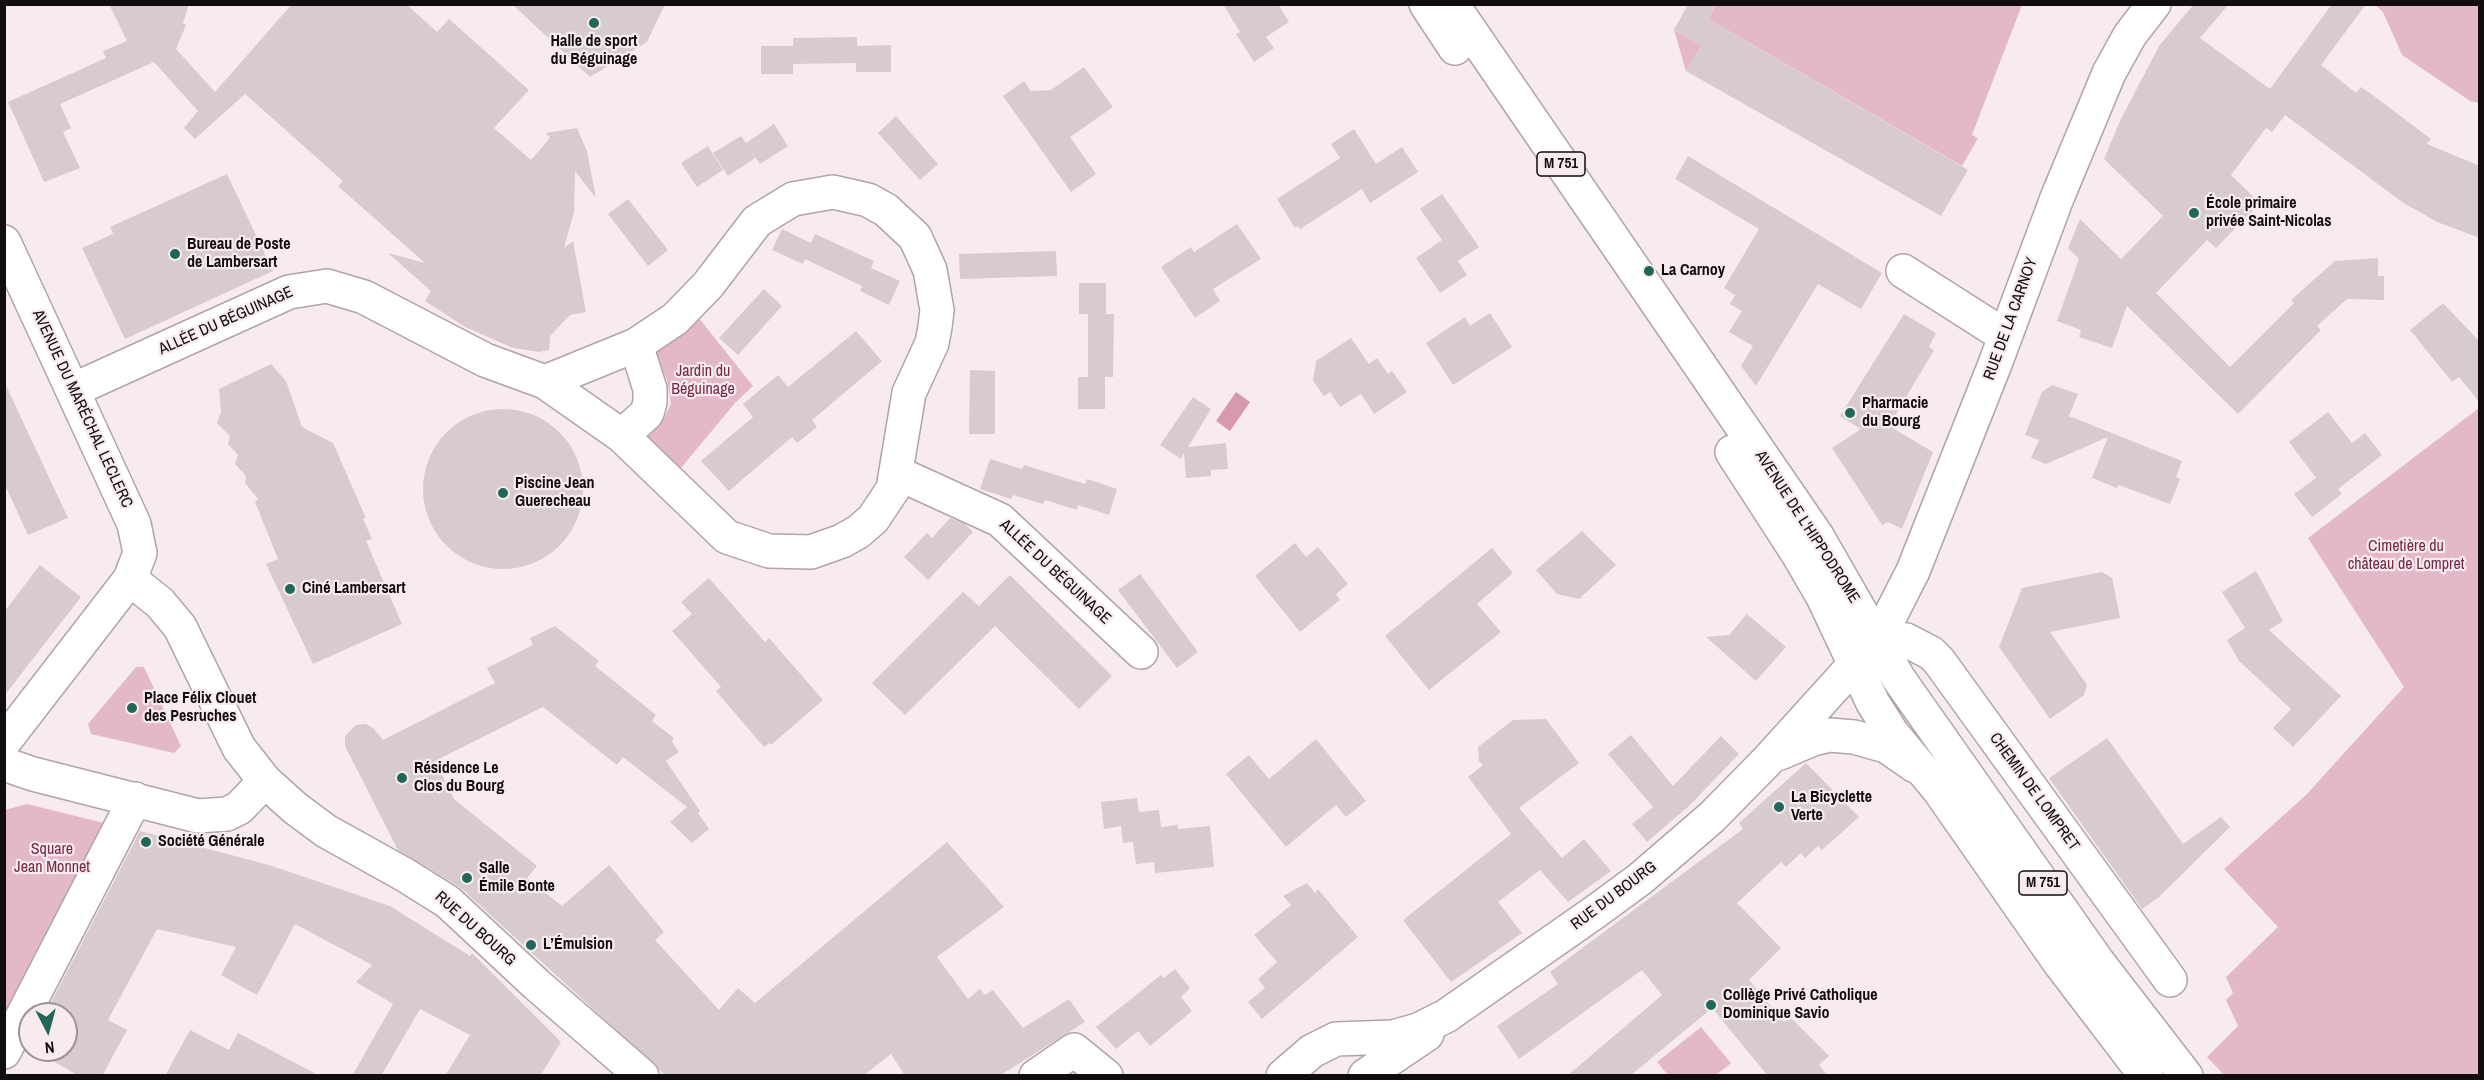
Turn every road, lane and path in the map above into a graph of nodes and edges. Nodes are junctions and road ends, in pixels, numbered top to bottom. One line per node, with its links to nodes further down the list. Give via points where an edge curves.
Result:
1 (1426, 4): 15 (street, AVENUE DE L'HIPPODROME / M 751, via 1767,506 1823,597)
2 (1452, 4): 13 (street, AVENUE DE L'HIPPODROME / M 751, via 1823,545)
3 (2154, 4): 6 (street, RUE DE LA CARNOY, via 2130,35 2109,73 2061,187)
4 (4, 242): 9 (street, AVENUE DU MARÉCHAL LECLERC)
5 (1903, 271): 6 (street)
6 (2006, 336): 13 (street, RUE DE LA CARNOY, via 1913,571)
7 (636, 345): 8 (street, ALLÉE DU BÉGUINAGE); 10 (street, via 651,402 647,413); 11 (street, ALLÉE DU BÉGUINAGE, via 693,302 742,237 773,209 793,199 833,192 868,200 886,210 915,237 935,290 932,343 909,393)
8 (545, 382): 9 (street, ALLÉE DU BÉGUINAGE, via 484,360 387,307 346,290 311,286 280,296); 10 (street, ALLÉE DU BÉGUINAGE)
9 (73, 390): 12 (street, AVENUE DU MARÉCHAL LECLERC, via 134,524 140,553)
10 (622, 436): 11 (street, ALLÉE DU BÉGUINAGE, via 727,537 769,551 811,552 843,542 873,519 893,489)
11 (897, 473): 14 (street, ALLÉE DU BÉGUINAGE, via 1000,520)
12 (130, 579): 16 (street); 20 (street, via 160,603 180,627 239,748)
13 (1876, 638): 15 (street, RUE DE LA CARNOY); 22 (street, CHEMIN DE LOMPRET, via 1906,640 1940,661); 31 (street, AVENUE DE L'HIPPODROME / M 751, via 1899,679 2098,962)
14 (1141, 652)
15 (1854, 665): 17 (street, RUE DU BOURG); 19 (street, AVENUE DE L'HIPPODROME / M 751, via 1892,733)
16 (4, 742)
17 (1768, 760): 19 (street, RUE DU BOURG, via 1806,741 1842,735 1886,746); 23 (street, RUE DU BOURG, via 1712,817 1640,879)
18 (4, 764): 21 (street)
19 (1924, 773): 30 (street, AVENUE DE L'HIPPODROME / M 751)
20 (265, 781): 21 (street, via 239,808 227,814 198,816); 25 (street, RUE DU BOURG, via 333,836 448,902)
21 (135, 799): 24 (street)
22 (2170, 981)
23 (1446, 1016): 28 (street, RUE DU BOURG, via 1419,1030 1393,1037 1336,1039 1312,1051); 29 (street, RUE DU BOURG, via 1408,1049)
24 (4, 1052)
25 (642, 1076)
26 (1036, 1076): 27 (street, via 1074,1050)
27 (1106, 1076)
28 (1282, 1076)
29 (1365, 1076)
30 (2146, 1076)
31 (2186, 1076)

